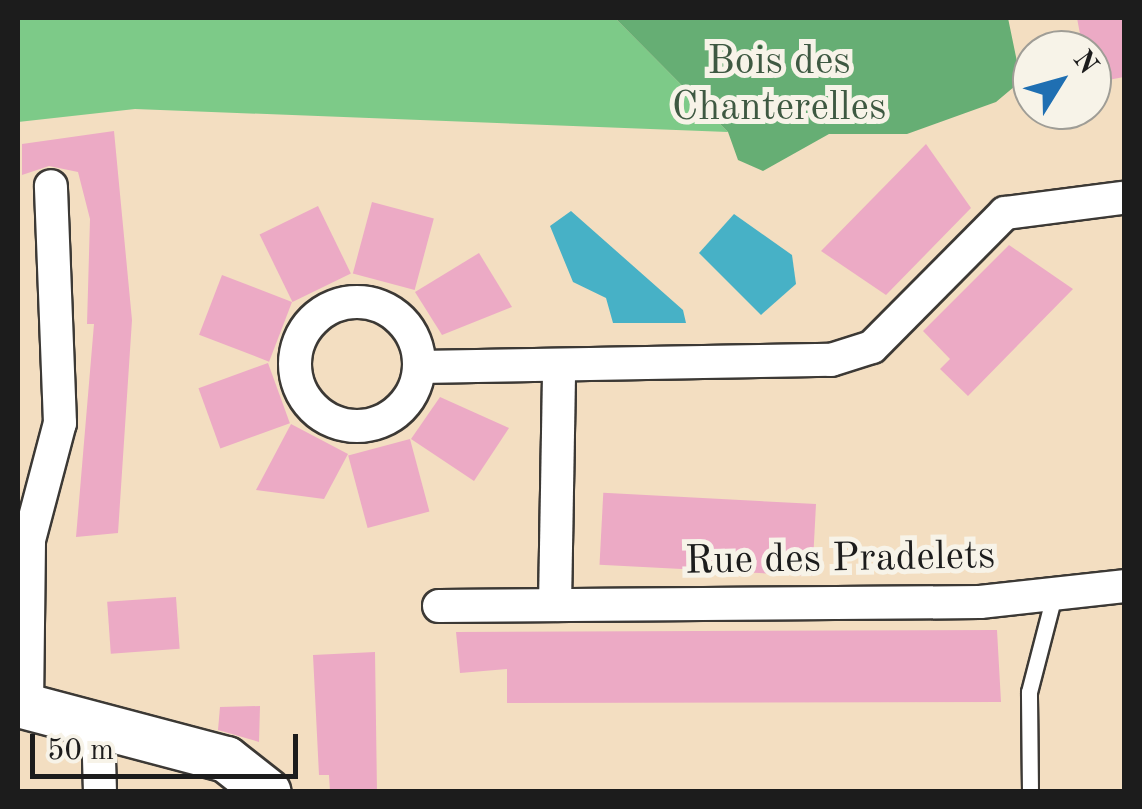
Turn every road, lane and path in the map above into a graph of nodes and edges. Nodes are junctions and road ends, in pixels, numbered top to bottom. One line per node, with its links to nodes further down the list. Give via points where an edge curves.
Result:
1 (51, 186): 9 (street, via 60,423 29,540)
2 (1124, 195): 4 (street, via 1005,213 872,347 831,360)
3 (420, 367): 4 (street)
4 (559, 368): 7 (street)
5 (1124, 586): 6 (street, Rue des Pradelets)
6 (1053, 599): 7 (street, Rue des Pradelets); 13 (lane, via 1029,692)
7 (555, 605): 8 (street, Rue des Pradelets)
8 (439, 606)
9 (22, 705): 10 (street)
10 (98, 725): 11 (street); 12 (street, via 226,759)
11 (100, 792)
12 (268, 792)
13 (1030, 792)

